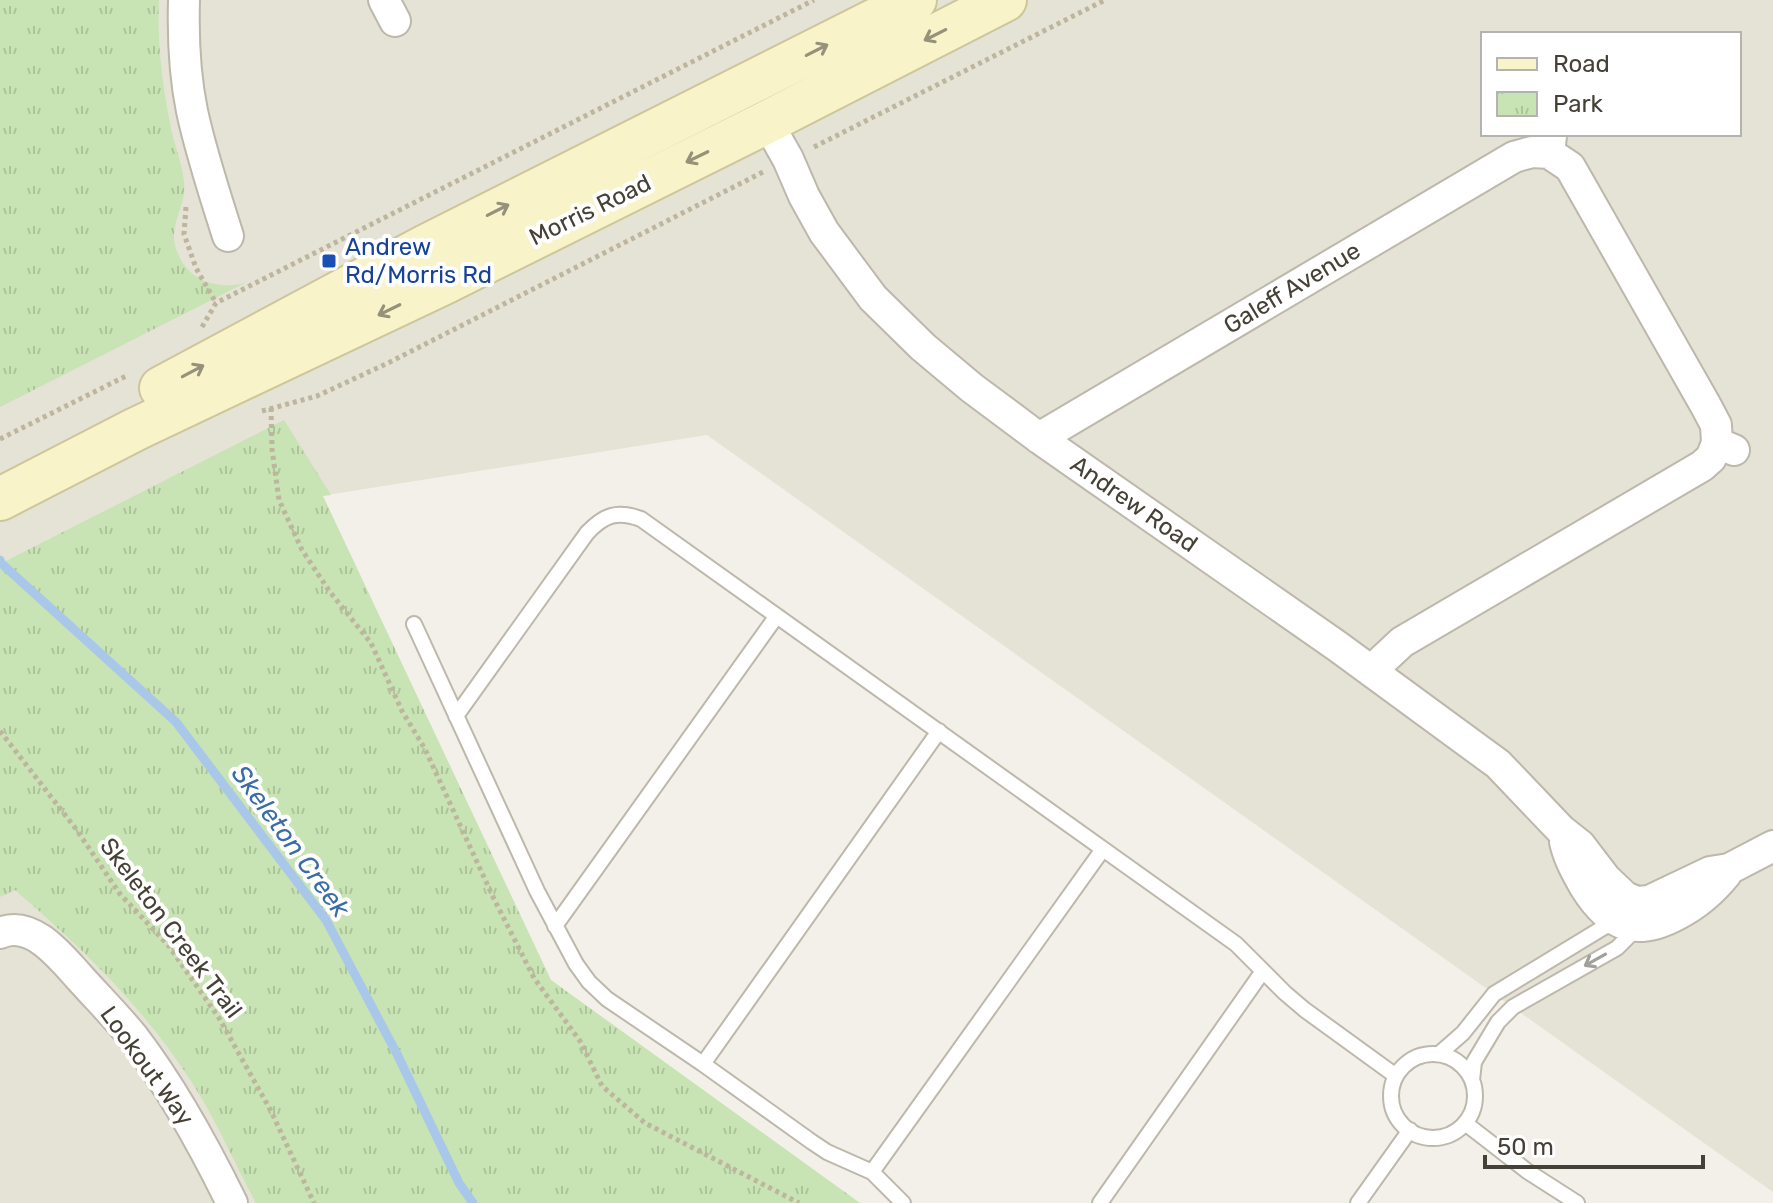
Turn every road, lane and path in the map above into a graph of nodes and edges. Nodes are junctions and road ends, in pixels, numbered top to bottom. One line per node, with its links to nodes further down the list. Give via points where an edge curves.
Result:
1 (184, 0): 10 (street, via 192,109)
2 (814, 0): 11 (path, via 216,303)
3 (915, 0): 6 (street, Morris Road, one-way to 3)
4 (1005, 0): 7 (street, Morris Road, one-way to 7)
5 (1105, 0): 9 (path)
6 (748, 85): 7 (street); 12 (street, Morris Road, one-way to 6)
7 (767, 122): 9 (street, Andrew Road); 12 (street, Morris Road, one-way to 12, via 444,283)
8 (1550, 143): 15 (street, Galeff Avenue, via 1514,157); 21 (street, Galeff Avenue, via 1570,167 1726,447 1402,642)
9 (788, 159): 13 (path, via 388,363 317,396); 15 (street, Andrew Road, via 824,232 873,298 923,347)
10 (228, 236)
11 (196, 336)
12 (127, 398): 16 (path); 17 (street, Morris Road); 18 (street, Morris Road)
13 (271, 408): 14 (path); 42 (path, via 279,500 302,550 371,643 527,965 580,1041 602,1086 645,1123)
14 (257, 412)
15 (1039, 438): 21 (street, Andrew Road)
16 (0, 439)
17 (0, 470)
18 (0, 499)
19 (776, 617): 22 (lane, via 641,519 616,514 587,533); 24 (lane); 30 (lane)
20 (414, 624): 22 (lane)
21 (1371, 671): 29 (street, Andrew Road, via 1498,764 1625,897)
22 (456, 716): 30 (lane)
23 (0, 731): 25 (path, Skeleton Creek Trail)
24 (939, 731): 27 (lane); 34 (lane)
25 (7, 741): 26 (path); 41 (path, Skeleton Creek Trail, via 219,1018)
26 (0, 744)
27 (1103, 849): 32 (lane, via 1236,944); 39 (lane)
28 (1770, 855): 29 (street, via 1710,872)
29 (1629, 916): 33 (lane, via 1494,994); 36 (lane, one-way to 36, via 1631,934 1617,948 1513,1007 1498,1022 1474,1062)
30 (555, 926): 34 (lane, via 576,964 607,999)
31 (0, 933): 40 (street, Lookout Way, via 22,931 44,943 117,1019 172,1095)
32 (1263, 971): 35 (lane, via 1305,1010); 44 (lane)
33 (1439, 1054): 35 (lane, via 1414,1058); 36 (lane, via 1462,1065)
34 (703, 1064): 39 (lane, via 827,1152)
35 (1396, 1076): 38 (lane, via 1393,1106)
36 (1472, 1080): 37 (lane, via 1475,1102)
37 (1465, 1123): 38 (lane, via 1439,1137); 46 (lane)
38 (1410, 1130): 45 (lane)
39 (872, 1172): 43 (lane)
40 (232, 1203)
41 (314, 1203)
42 (799, 1203)
43 (903, 1203)
44 (1100, 1203)
45 (1358, 1203)
46 (1577, 1203)

